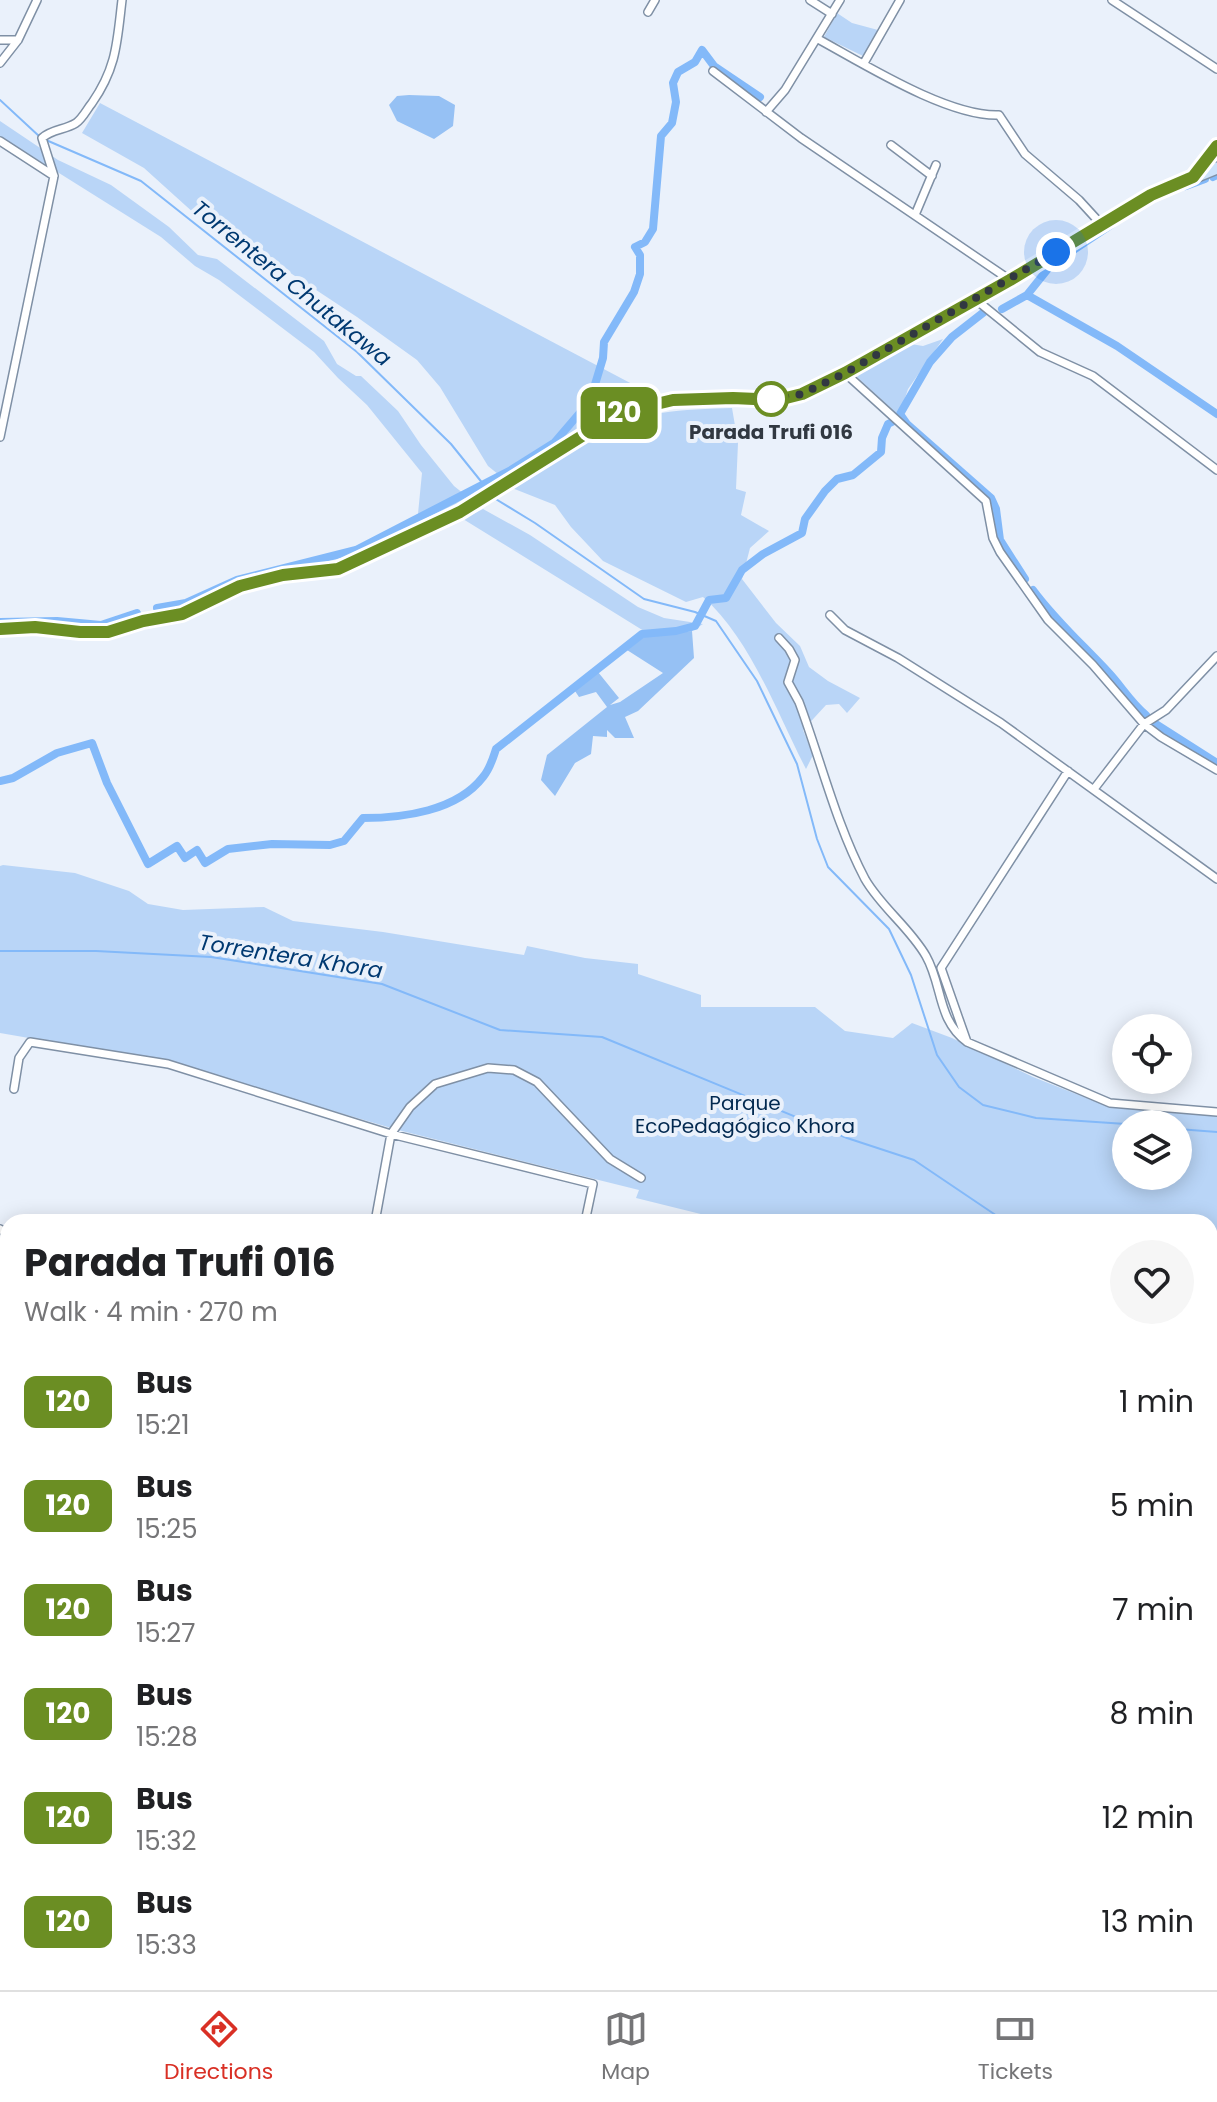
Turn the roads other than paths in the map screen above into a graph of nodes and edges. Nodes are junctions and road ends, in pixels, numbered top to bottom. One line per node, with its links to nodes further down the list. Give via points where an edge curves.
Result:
1 (37, 0): 12 (street)
2 (122, 0): 23 (street, via 116,59 100,91 79,121 42,138)
3 (655, 0): 8 (street)
4 (810, 0): 9 (street)
5 (840, 0): 9 (street)
6 (900, 0): 14 (street)
7 (1112, 0): 15 (street)
8 (648, 12)
9 (832, 14): 10 (street)
10 (818, 39): 14 (street); 17 (street)
11 (0, 40): 12 (street)
12 (18, 40): 13 (street)
13 (0, 63)
14 (864, 63): 27 (street, via 974,114 999,115 1025,154)
15 (1217, 69)
16 (713, 71): 17 (street)
17 (766, 112): 26 (street)
18 (0, 141): 23 (street)
19 (891, 145): 24 (street)
20 (1217, 146): 25 (street)
21 (936, 165): 24 (street)
22 (1217, 168): 25 (street)
23 (54, 176): 31 (street)
24 (932, 176): 26 (street)
25 (1193, 177): 27 (street)
26 (915, 215): 28 (street)
27 (1101, 224): 28 (street)
28 (1010, 280): 29 (street)
29 (975, 299): 30 (street); 32 (street, via 1040,352 1093,376)
30 (845, 373): 34 (street, via 778,400 673,400 619,413 484,498 338,569 240,586 182,614 108,632); 37 (street, via 986,501 993,538 1040,609)
31 (0, 437)
32 (1217, 470)
33 (830, 615): 39 (street, via 845,630 1001,723)
34 (0, 629)
35 (779, 638): 42 (street, via 795,660 788,682 845,836 867,882 926,957 948,1023)
36 (1217, 656): 37 (street, via 1166,710)
37 (1144, 724): 38 (street); 40 (street)
38 (1217, 770)
39 (1068, 771): 40 (street); 42 (street, via 941,968)
40 (1094, 789): 41 (street)
41 (1217, 879)
42 (967, 1042): 44 (street, via 1110,1103)
43 (14, 1089): 45 (street, via 19,1058 30,1042 168,1064)
44 (1217, 1112)
45 (391, 1134): 46 (street, via 435,1084 488,1068 514,1070 537,1082 610,1159); 47 (street); 48 (street, via 593,1184)
46 (641, 1178)
47 (376, 1214)
48 (587, 1214)

